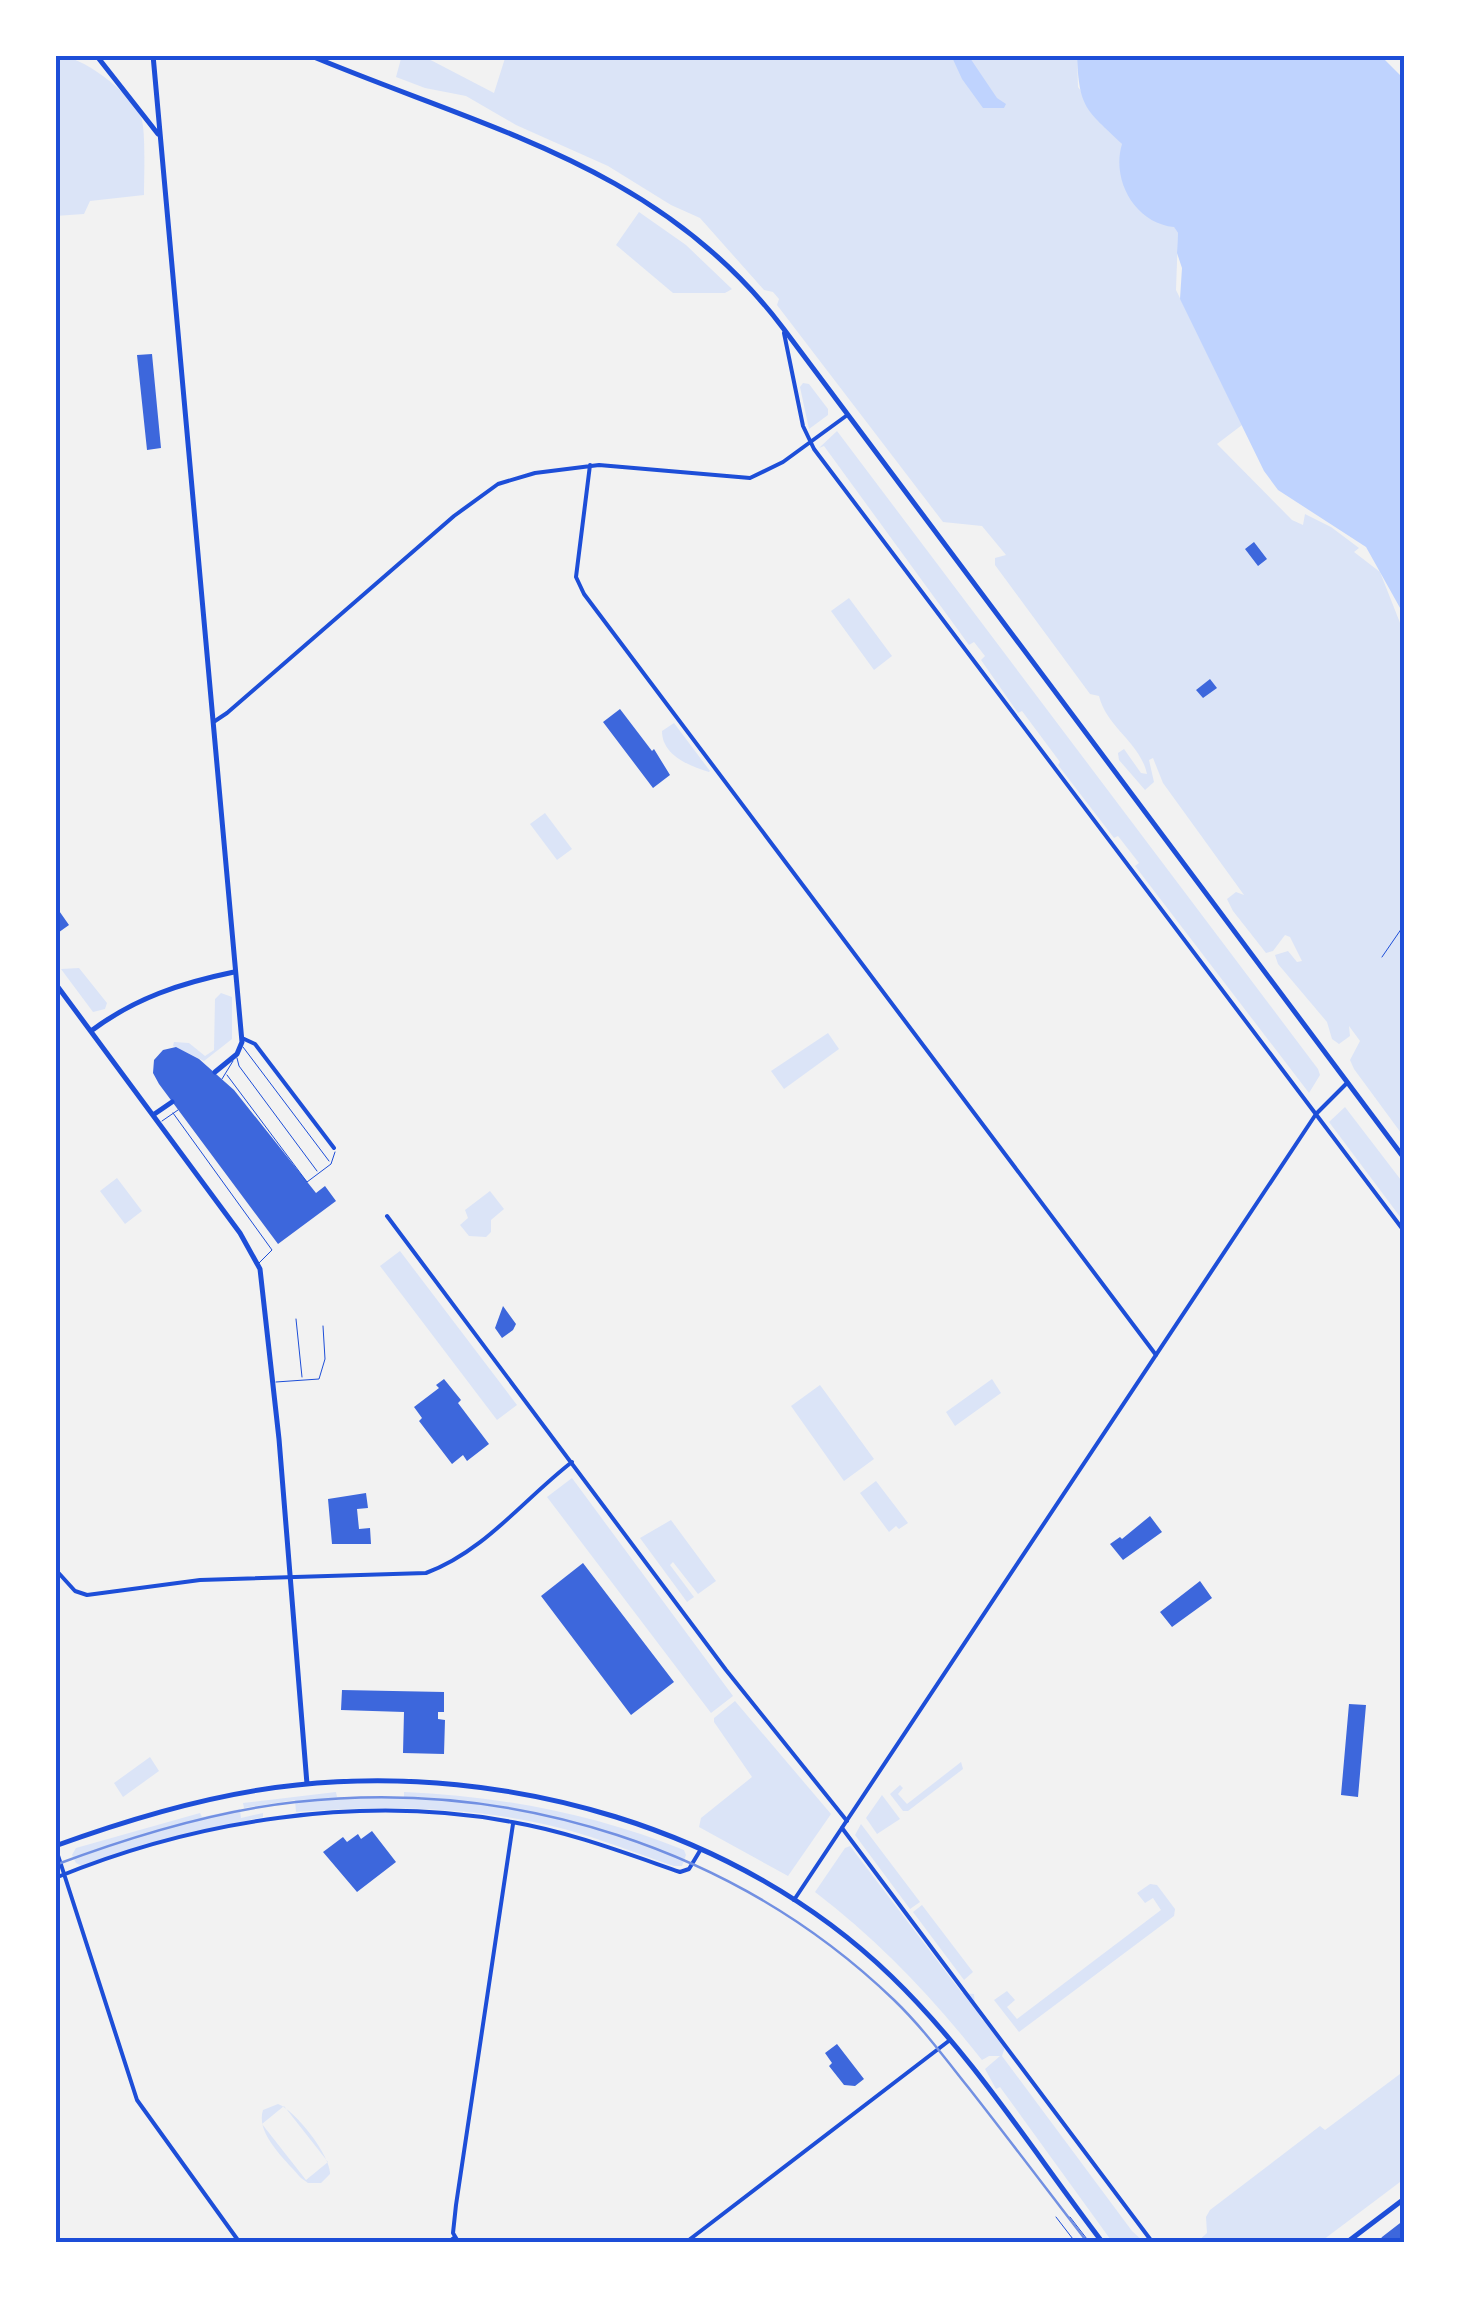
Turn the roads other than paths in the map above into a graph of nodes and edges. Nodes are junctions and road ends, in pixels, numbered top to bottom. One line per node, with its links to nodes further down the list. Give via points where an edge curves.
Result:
1 (96, 55): 4 (main road)
2 (153, 55): 4 (main road)
3 (310, 55): 5 (main road, via 583,165 644,200 697,237)
4 (160, 136): 9 (main road)
5 (783, 328): 6 (main road); 7 (street)
6 (846, 416): 7 (street); 18 (main road)
7 (811, 442): 8 (street, via 743,479); 23 (street)
8 (590, 465): 9 (street, via 518,476 488,489); 34 (street, via 576,577 584,594)
9 (212, 722): 10 (main road)
10 (236, 972): 12 (main road, via 143,998); 13 (main road)
11 (55, 983): 12 (main road)
12 (91, 1031): 22 (main road)
13 (242, 1042): 14 (main road); 25 (street, via 255,1044); 27 (lane)
14 (236, 1054): 15 (main road); 16 (lane); 28 (lane)
15 (215, 1072)
16 (227, 1075): 17 (lane); 28 (lane, via 307,1182)
17 (222, 1079)
18 (1347, 1083): 23 (street); 26 (main road)
19 (172, 1102): 22 (main road)
20 (178, 1110): 21 (lane)
21 (173, 1113): 24 (lane); 31 (lane, via 272,1250)
22 (153, 1114): 24 (main road)
23 (1316, 1114): 30 (street); 34 (street)
24 (159, 1123): 31 (main road)
25 (334, 1148): 27 (lane)
26 (1404, 1158)
27 (331, 1164): 28 (lane)
28 (319, 1174)
29 (387, 1216): 37 (street)
30 (1404, 1231)
31 (259, 1264): 36 (main road)
32 (296, 1318): 35 (lane)
33 (324, 1326): 35 (lane, via 326,1359 319,1379)
34 (1156, 1355): 41 (street)
35 (302, 1380): 36 (lane)
36 (273, 1382): 39 (main road)
37 (572, 1462): 39 (street, via 494,1530 426,1573); 41 (street)
38 (55, 1568): 39 (street, via 75,1591 88,1595 200,1580)
39 (291, 1577): 40 (main road)
40 (307, 1784): 44 (main road, via 190,1805); 45 (main road, via 504,1790)
41 (847, 1821): 43 (street)
42 (513, 1822): 45 (street, via 680,1872 689,1870); 46 (street, via 402,1812 295,1816 156,1845); 51 (street)
43 (842, 1828): 48 (street); 57 (street)
44 (55, 1846): 46 (street)
45 (701, 1849): 48 (main road)
46 (66, 1874): 47 (street); 52 (street, via 136,2100)
47 (55, 1878)
48 (794, 1900): 49 (main road, via 888,1974)
49 (950, 2040): 55 (street); 56 (main road)
50 (1404, 2199): 58 (main road)
51 (455, 2237): 53 (street); 54 (street)
52 (240, 2243)
53 (446, 2243)
54 (459, 2243)
55 (685, 2243)
56 (1103, 2243)
57 (1153, 2243)
58 (1346, 2243)

